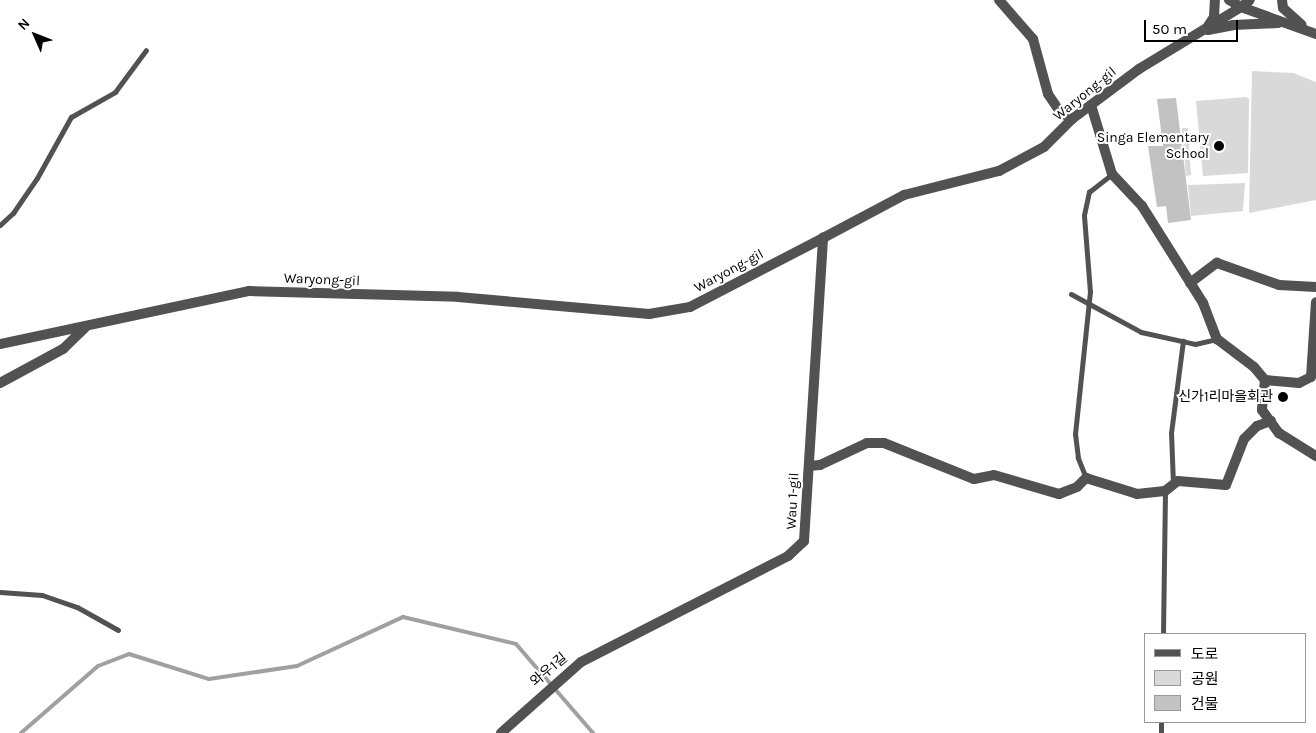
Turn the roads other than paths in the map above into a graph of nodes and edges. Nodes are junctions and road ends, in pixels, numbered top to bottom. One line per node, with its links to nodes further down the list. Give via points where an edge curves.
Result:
1 (999, 0): 12 (street, via 1033,39 1048,94 1060,112)
2 (1215, 0): 8 (street, via 1214,17)
3 (1229, 0): 6 (street)
4 (1250, 0): 6 (street, Waryong-gil)
5 (1282, 0): 9 (street, via 1283,8 1292,19)
6 (1241, 7): 7 (street); 8 (street, Waryong-gil)
7 (1280, 22): 8 (street); 9 (street)
8 (1201, 30): 11 (street, Waryong-gil, via 1139,69)
9 (1315, 33)
10 (146, 50): 14 (lane, via 115,92 71,117 37,178 14,213)
11 (1092, 105): 12 (street, Waryong-gil); 13 (street)
12 (1072, 119): 15 (street, Waryong-gil, via 1044,147 999,171 904,195)
13 (1112, 174): 16 (street, via 1142,206); 20 (lane, via 1089,192 1085,202)
14 (0, 226)
15 (822, 238): 21 (street, Waryong-gil, via 690,307 649,314 458,297 249,291); 29 (street, Wau 1-gil)
16 (1190, 283): 17 (street, via 1217,263 1279,285); 22 (street)
17 (1316, 287)
18 (1071, 294): 20 (lane)
19 (1316, 302): 25 (street, via 1311,377 1299,383)
20 (1089, 304): 23 (lane, via 1141,332); 30 (lane, via 1075,434 1078,458)
21 (85, 328): 24 (street, Waryong-gil); 26 (street, via 63,349)
22 (1217, 339): 23 (lane, via 1195,344); 25 (street, via 1254,367)
23 (1183, 341): 31 (lane, via 1171,432)
24 (0, 344)
25 (1265, 380): 27 (street, via 1262,410)
26 (0, 383)
27 (1271, 420): 28 (street, via 1279,433); 31 (street, via 1257,426 1244,439 1226,485 1178,481)
28 (1316, 456)
29 (809, 466): 30 (street, via 820,465 867,444 884,443 974,479 994,475 1059,494 1077,487); 35 (street, Wau 1-gil, via 804,541 788,556)
30 (1086, 478): 31 (street, via 1137,494)
31 (1169, 488): 34 (lane)
32 (0, 592): 33 (lane, via 42,595 77,607)
33 (118, 630)
34 (1164, 633)
35 (581, 662): 36 (street, 와우1길)
36 (501, 733)

